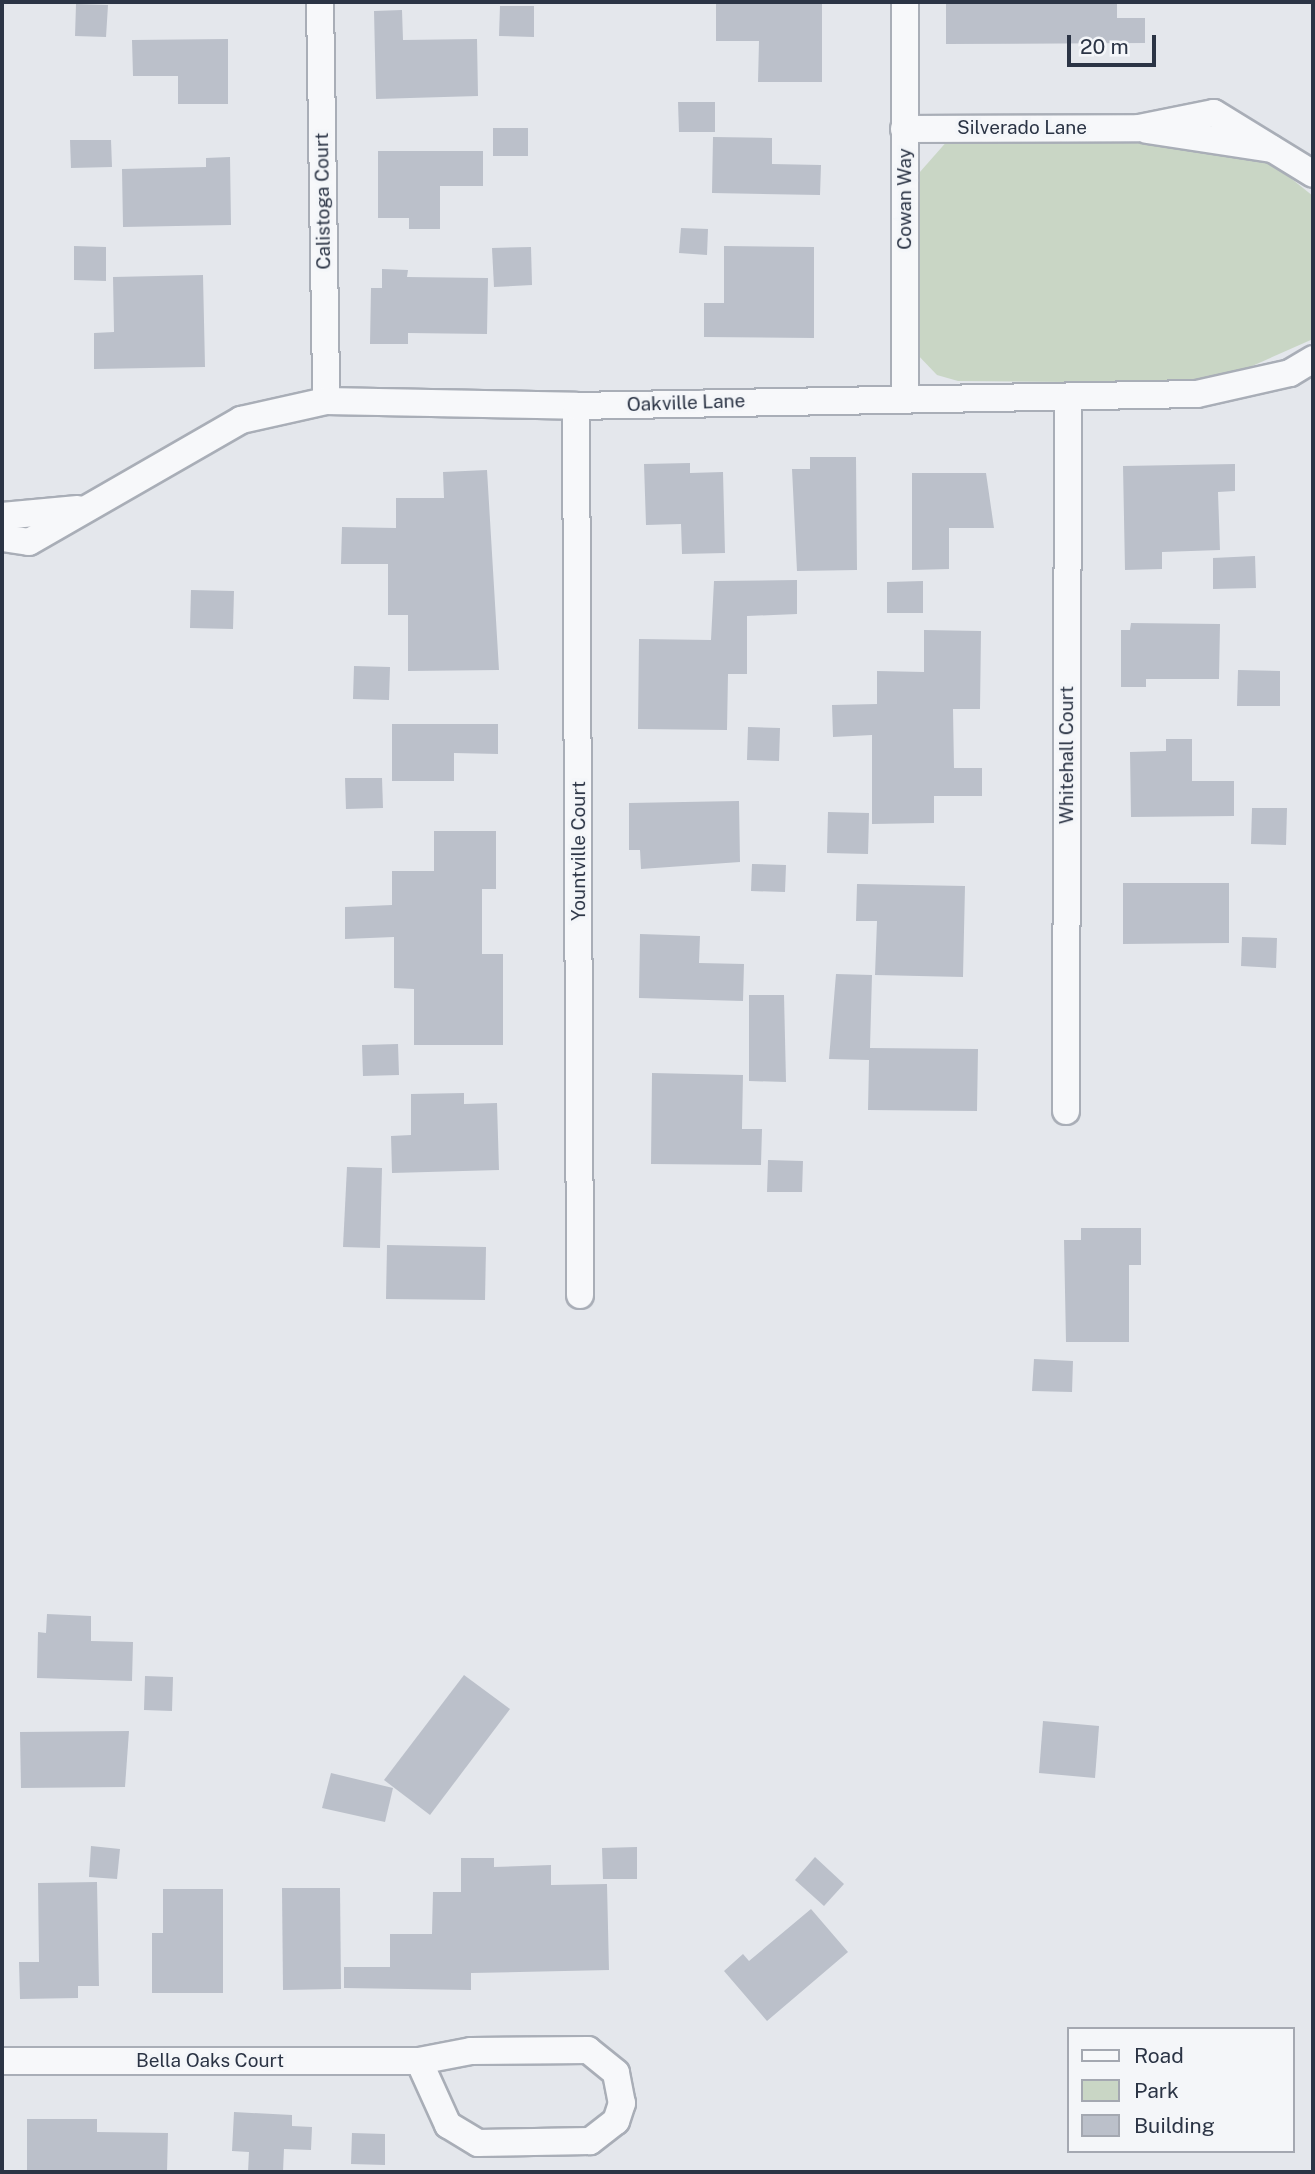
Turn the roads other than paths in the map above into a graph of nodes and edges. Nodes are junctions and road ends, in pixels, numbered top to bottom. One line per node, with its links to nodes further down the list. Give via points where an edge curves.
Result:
1 (320, 2): 8 (street, Calistoga Court)
2 (905, 2): 3 (street, Cowan Way)
3 (904, 129): 4 (street, Silverado Lane, via 1139,128 1214,113 1282,149); 6 (street, Cowan Way)
4 (1313, 174)
5 (1313, 359): 7 (street, Oakville Lane, via 1290,373 1197,394)
6 (905, 397): 7 (street, Oakville Lane); 9 (street, Oakville Lane)
7 (1068, 398): 13 (street, Whitehall Court)
8 (326, 401): 9 (street, Oakville Lane); 10 (street, Oakville Lane, via 241,420)
9 (576, 406): 14 (street, Yountville Court)
10 (78, 509): 11 (street, Oakville Lane); 12 (street, Oakville Lane, via 29,542)
11 (2, 516)
12 (2, 538)
13 (1066, 1111)
14 (580, 1295)
15 (2, 2061): 16 (street, Bella Oaks Court)
16 (419, 2061): 16 (street, Bella Oaks Court, via 448,2125 478,2143 590,2141 616,2121 622,2103 611,2067 588,2050 471,2051)

